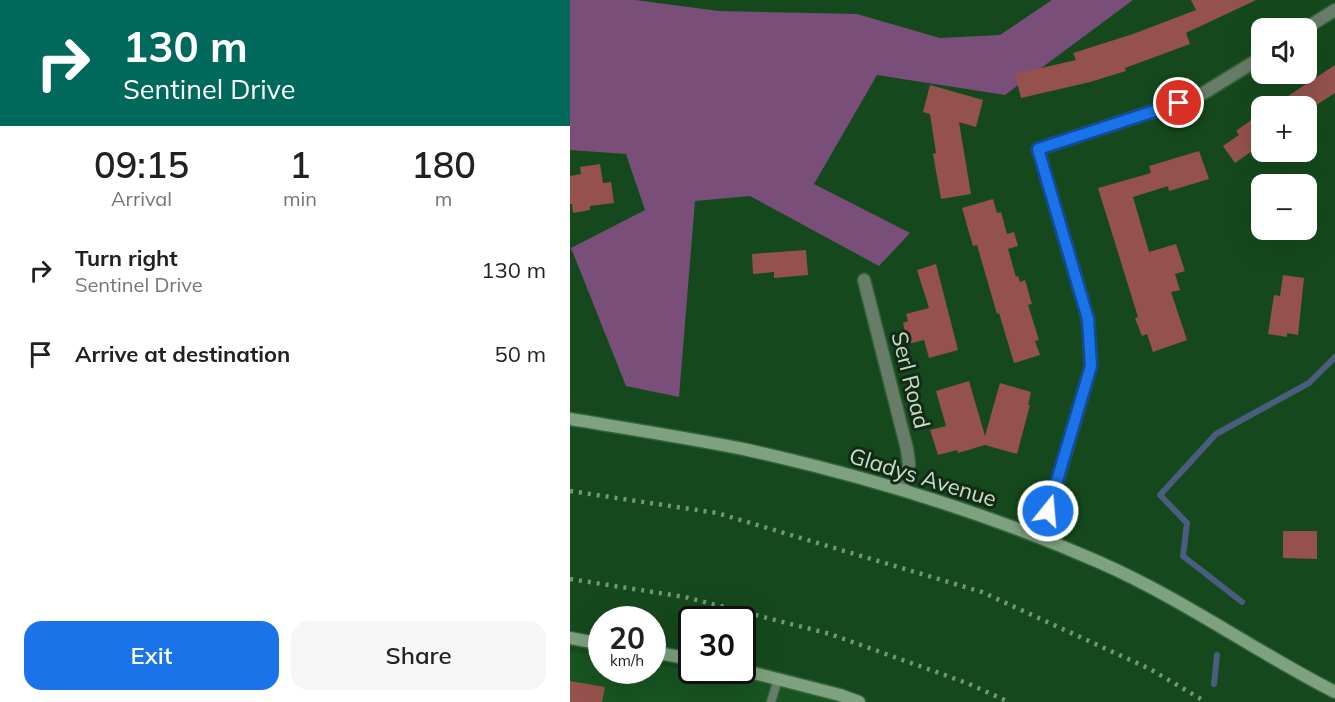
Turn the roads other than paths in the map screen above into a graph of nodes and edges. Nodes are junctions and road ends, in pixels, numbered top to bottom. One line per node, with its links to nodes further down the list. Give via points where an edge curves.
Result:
1 (1335, 10): 2 (street)
2 (1317, 21)
3 (1251, 64): 7 (street, via 1202,94 1038,149 1088,319 1091,366)
4 (864, 280): 6 (street, Serl Road, via 907,449 909,464)
5 (570, 419): 6 (street, Gladys Avenue, via 746,450)
6 (902, 490): 7 (street, Gladys Avenue)
7 (1041, 537): 12 (street, Gladys Avenue, via 1104,564)
8 (570, 638): 9 (street)
9 (588, 641)
10 (756, 674): 11 (street)
11 (778, 679): 13 (lane); 14 (street)
12 (1335, 692)
13 (771, 702)
14 (859, 702)

